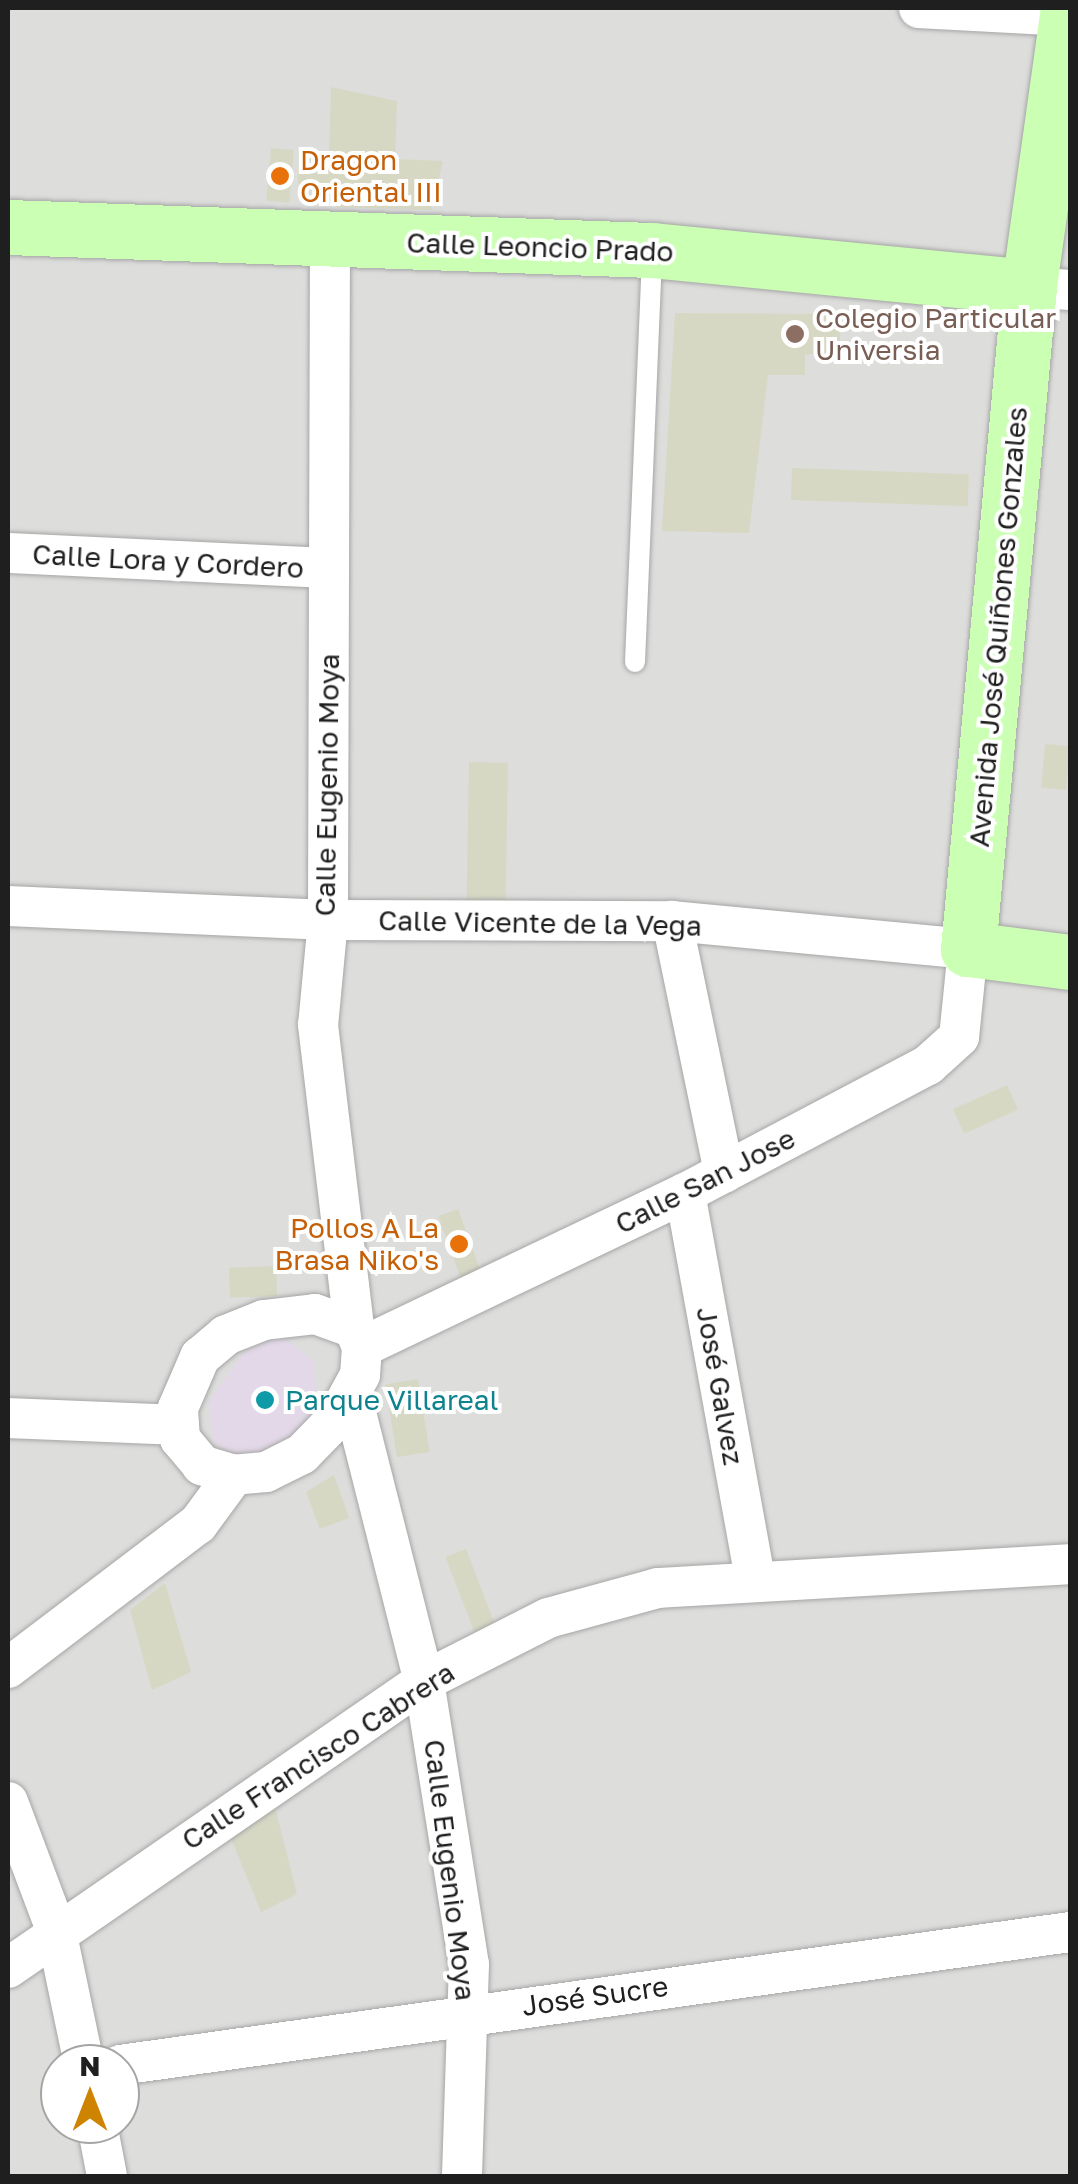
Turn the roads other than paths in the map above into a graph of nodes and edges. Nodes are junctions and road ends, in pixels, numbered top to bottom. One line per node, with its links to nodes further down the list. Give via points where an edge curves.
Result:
1 (919, 8): 2 (street)
2 (1068, 12): 6 (street, Avenida José Quiñones Gonzales)
3 (8, 226): 4 (street, Calle Leoncio Prado)
4 (330, 238): 5 (street, Calle Leoncio Prado); 8 (street, Calle Eugenio Moya)
5 (652, 250): 6 (street, Calle Leoncio Prado); 9 (lane)
6 (1050, 288): 13 (street, Avenida José Quiñones Gonzales)
7 (8, 553): 8 (street, Calle Lora y Cordero)
8 (329, 568): 11 (street, Calle Eugenio Moya)
9 (635, 662)
10 (8, 906): 11 (street, Calle Vicente de la Vega)
11 (328, 920): 12 (street, Calle Vicente de la Vega); 17 (street, Calle Eugenio Moya, via 318,1026)
12 (672, 921): 13 (street, Calle Vicente de la Vega); 15 (street)
13 (968, 949): 14 (street, Calle Vicente de la Vega); 15 (street, Calle San Jose, via 959,1037 946,1052)
14 (1070, 962)
15 (724, 1173): 16 (street, Calle San Jose)
16 (686, 1193): 17 (street, Calle San Jose); 23 (street, José Galvez)
17 (358, 1338): 18 (street); 20 (street, via 315,1314 264,1320 226,1335 186,1380)
18 (352, 1393): 21 (street, via 302,1454 266,1472); 25 (street, Calle Eugenio Moya)
19 (8, 1418): 20 (street)
20 (179, 1425): 21 (street, via 180,1439 202,1465)
21 (234, 1475): 24 (street, via 198,1524)
22 (1070, 1564): 23 (street, Calle Francisco Cabrera)
23 (755, 1579): 25 (street, Calle Francisco Cabrera, via 658,1588 548,1618)
24 (8, 1668)
25 (424, 1681): 27 (street, Calle Francisco Cabrera); 30 (street, Calle Eugenio Moya, via 469,1964)
26 (8, 1802): 27 (street)
27 (56, 1930): 29 (street, Calle Francisco Cabrera); 31 (street)
28 (1070, 1932): 30 (street, José Sucre)
29 (8, 1968)
30 (469, 2013): 32 (street, José Sucre); 35 (street, Calle Eugenio Moya)
31 (80, 2044)
32 (140, 2062)
33 (101, 2144): 34 (street)
34 (108, 2176)
35 (462, 2176)

